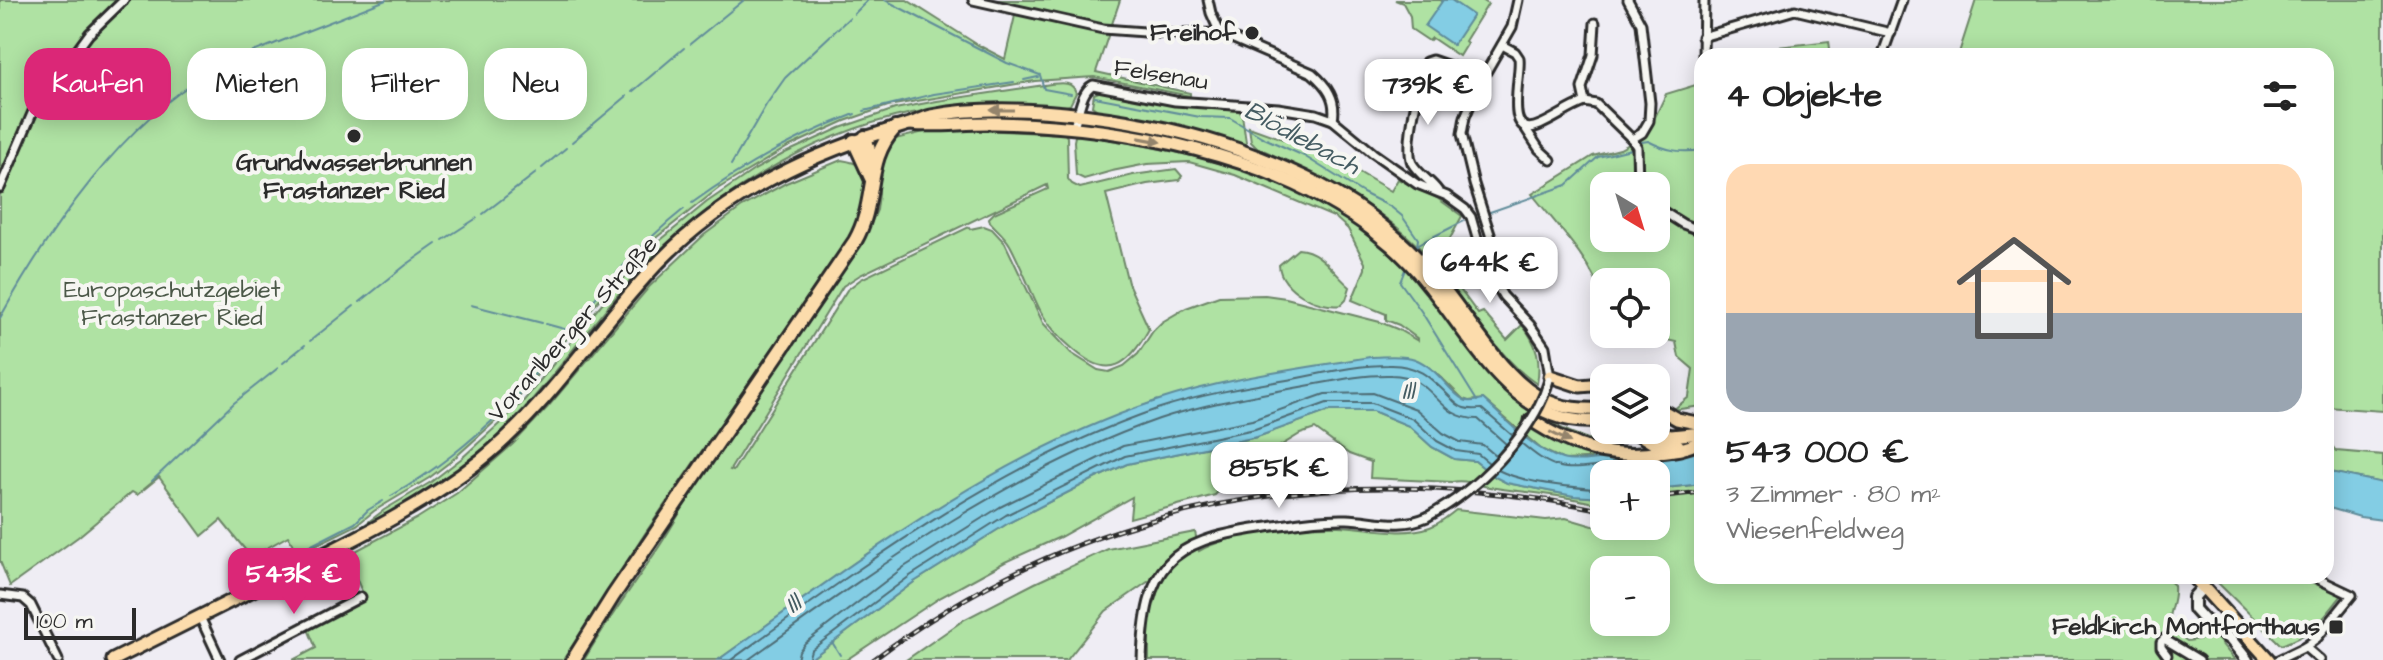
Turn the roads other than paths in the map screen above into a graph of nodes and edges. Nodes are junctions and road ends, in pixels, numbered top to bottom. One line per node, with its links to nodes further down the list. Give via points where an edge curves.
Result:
1 (124, 0): 29 (street, via 89,34 42,97)
2 (973, 0): 9 (street, via 1103,29)
3 (1208, 0): 9 (street)
4 (1518, 0): 12 (street)
5 (1628, 0): 24 (street, via 1641,24 1650,103 1649,121)
6 (1704, 0): 11 (street)
7 (1902, 0): 10 (street)
8 (1595, 23): 16 (street, via 1593,55 1582,88)
9 (1220, 33): 18 (street, via 1312,73 1330,93)
10 (1891, 33): 11 (street, via 1795,10); 14 (street)
11 (1702, 37): 13 (street)
12 (1502, 45): 20 (street, via 1519,58 1516,118); 33 (street, via 1478,86 1462,134 1495,250)
13 (1703, 48)
14 (1885, 48)
15 (1458, 69): 30 (street, Felsenau, via 1426,62 1418,87 1410,152 1413,164)
16 (1585, 102): 20 (street, via 1538,126); 24 (street, via 1596,104)
17 (1079, 116): 18 (street, Felsenau, via 1084,93 1093,85); 19 (main road, Vorarlberger Straße, one-way to 19, via 994,110 925,117); 22 (street, Felsenau); 36 (main road, Vorarlberger Straße, via 1161,128 1235,148 1336,194 1413,254 1501,363 1539,398)
18 (1333, 120): 30 (street, Felsenau, via 1382,160)
19 (910, 124): 21 (main road, Vorarlberger Straße); 22 (main road, Vorarlberger Straße)
20 (1524, 126): 25 (street)
21 (895, 128): 23 (main road, Vorarlberger Straße); 26 (highway)
22 (1073, 128): 39 (main road, Vorarlberger Straße, one-way to 39, via 1230,159 1315,194 1358,220 1406,260 1494,369 1534,406 1572,421)
23 (859, 139): 26 (highway); 28 (highway); 51 (main road, Vorarlberger Straße, via 781,172 695,230 639,284 515,430 451,483 361,537)
24 (1632, 139): 27 (street)
25 (1551, 160)
26 (874, 166): 28 (highway)
27 (1636, 172)
28 (873, 183): 58 (highway, via 855,241)
29 (0, 188)
30 (1439, 193): 33 (street, Felsenau, via 1471,217)
31 (1670, 216): 32 (street)
32 (1694, 228)
33 (1484, 261): 34 (street, Felsenau, via 1503,296 1545,347)
34 (1549, 378): 35 (main road); 38 (street, bridge)
35 (1590, 385)
36 (1590, 408)
37 (1670, 415): 40 (main road)
38 (1531, 420): 45 (main road, one-way to 45, via 1576,445 1605,453 1647,454); 59 (street, bridge, via 1470,488 1427,517 1397,525 1350,519 1299,522 1194,543 1157,578 1144,621)
39 (1590, 420)
40 (1694, 422)
41 (1670, 436): 42 (main road)
42 (1694, 438)
43 (1694, 440): 44 (main road)
44 (1662, 444)
45 (1694, 444)
46 (2195, 584): 61 (main road, via 2194,609)
47 (2199, 584): 62 (main road)
48 (2329, 584): 52 (street, via 2352,595)
49 (0, 595): 54 (street, via 23,598 31,605)
50 (361, 597): 57 (street)
51 (200, 617): 55 (main road, Vorarlberger Straße); 56 (street)
52 (2305, 647): 63 (street); 64 (street)
53 (2167, 655): 60 (street, via 2161,647 2164,639)
54 (58, 660)
55 (113, 660)
56 (220, 660)
57 (240, 660)
58 (573, 660)
59 (1142, 660)
60 (2199, 660)
61 (2247, 660)
62 (2269, 660)
63 (2278, 660)
64 (2320, 660)

